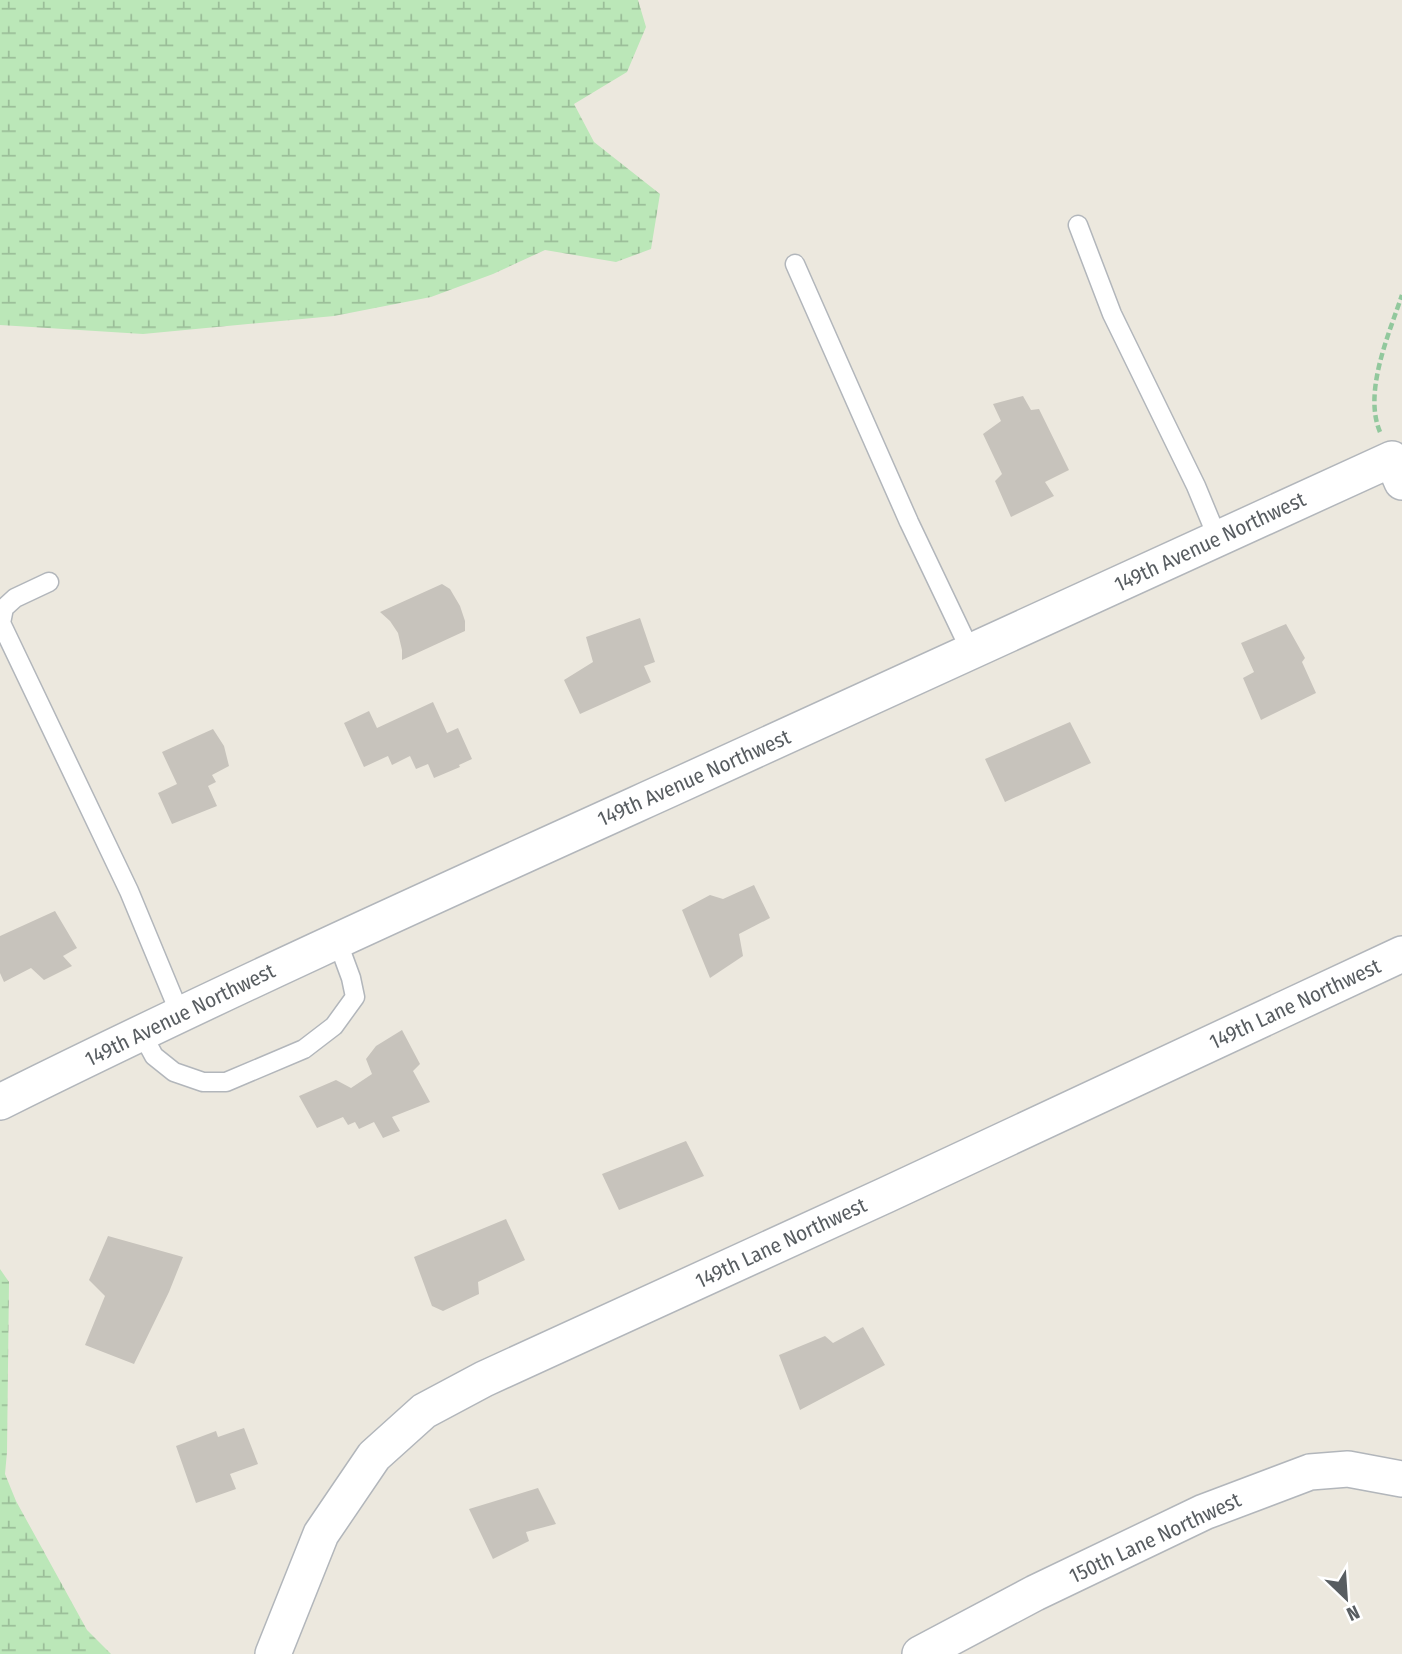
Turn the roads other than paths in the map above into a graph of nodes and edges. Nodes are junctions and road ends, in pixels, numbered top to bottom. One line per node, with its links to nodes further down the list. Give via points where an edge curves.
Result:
1 (1078, 225): 4 (lane, via 1112,314)
2 (795, 264): 6 (lane)
3 (1397, 470): 4 (street, 149th Avenue Northwest)
4 (1218, 539): 6 (street, 149th Avenue Northwest)
5 (49, 582): 9 (lane, via 15,598 4,608 1,623 129,891)
6 (971, 652): 7 (street, 149th Avenue Northwest)
7 (337, 940): 9 (street, 149th Avenue Northwest); 10 (lane, via 355,997 334,1026 304,1049 226,1082 204,1082 174,1072 154,1056)
8 (1402, 954): 13 (street, 149th Lane Northwest, via 484,1379 424,1411 374,1457 321,1534)
9 (180, 1014): 10 (street, 149th Avenue Northwest)
10 (141, 1032): 11 (street, 149th Avenue Northwest)
11 (0, 1102)
12 (1402, 1479): 14 (street, 150th Lane Northwest, via 1349,1469 1310,1472 1204,1512)
13 (273, 1654)
14 (920, 1654)

